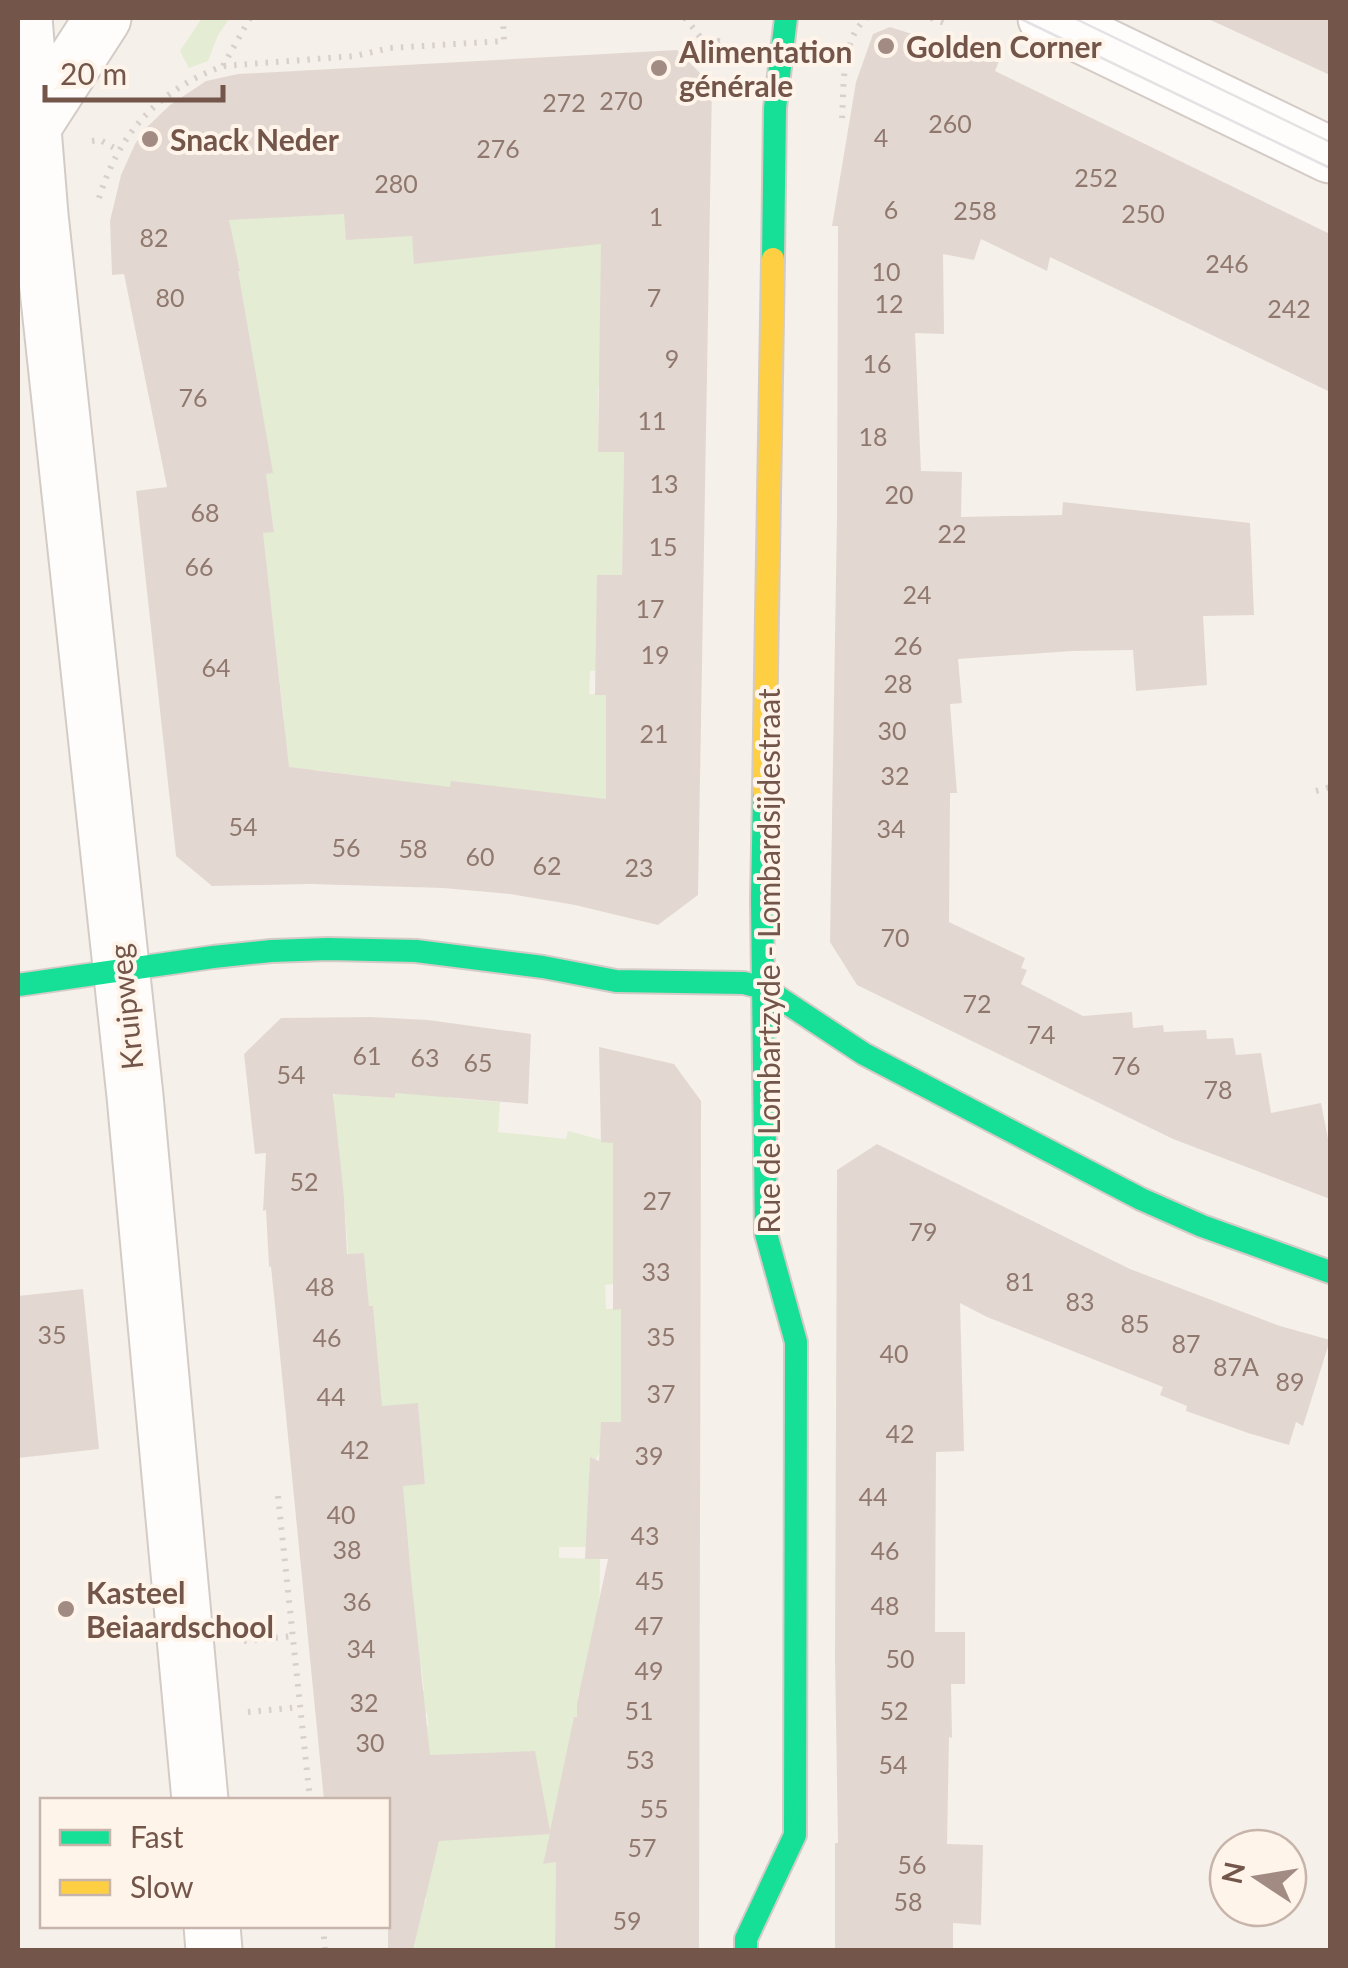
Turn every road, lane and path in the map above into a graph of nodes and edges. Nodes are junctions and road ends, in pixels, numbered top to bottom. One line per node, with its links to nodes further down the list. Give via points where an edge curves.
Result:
1 (24, 18): 14 (street, Kruipweg)
2 (103, 18): 14 (street)
3 (250, 18): 11 (path)
4 (503, 18): 11 (path, via 504,40)
5 (685, 18): 12 (path, via 718,61)
6 (786, 18): 22 (street, Rue de Lombartzyde - Lombardsijdestraat, via 775,128)
7 (866, 18): 13 (path, via 846,60)
8 (931, 18): 10 (path)
9 (1046, 18): 15 (street)
10 (950, 24)
11 (223, 66): 16 (path, via 167,96 134,126)
12 (720, 76)
13 (842, 118)
14 (32, 128): 17 (street, Kruipweg)
15 (1330, 155)
16 (96, 208)
17 (29, 218): 20 (street, Kruipweg)
18 (1330, 788): 19 (path)
19 (1316, 791)
20 (122, 970): 21 (street); 22 (street, via 271,951 372,949 616,980); 29 (street, Kruipweg)
21 (18, 986)
22 (764, 988): 23 (street, via 864,1054 1141,1199); 31 (street, Rue de Lombartzyde - Lombardsijdestraat, via 766,1234 796,1342 795,1834)
23 (1330, 1272)
24 (278, 1496): 25 (path)
25 (292, 1636): 26 (path); 27 (path)
26 (230, 1643)
27 (300, 1707): 28 (path); 30 (path)
28 (237, 1713)
29 (200, 1798)
30 (310, 1798)
31 (746, 1950)

